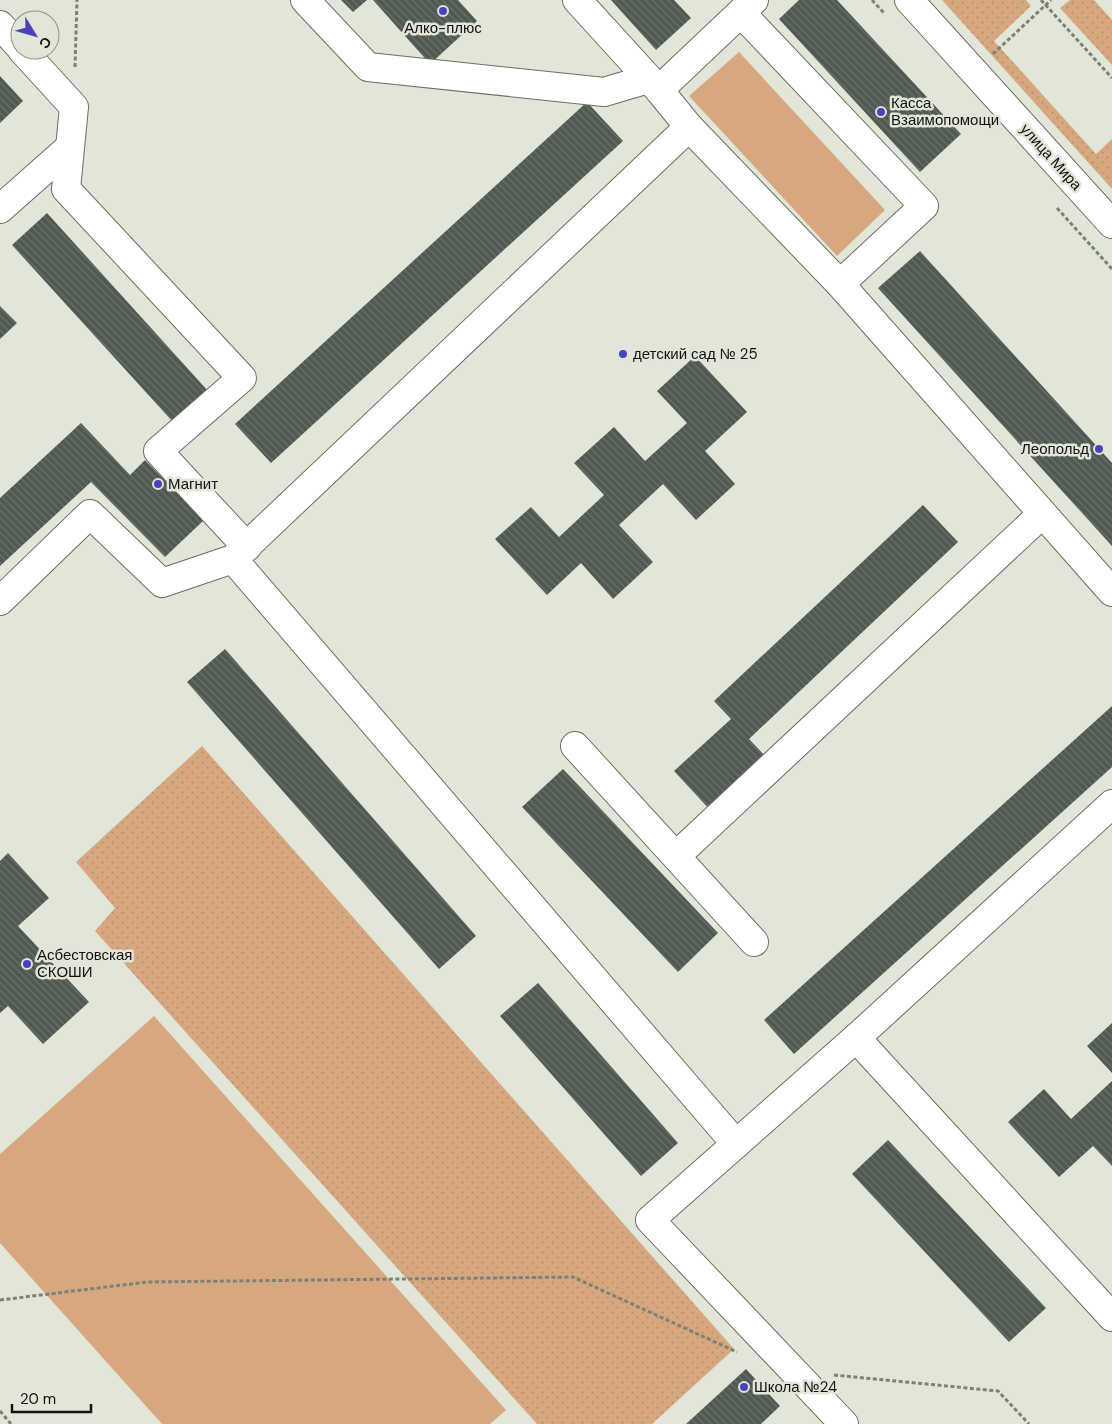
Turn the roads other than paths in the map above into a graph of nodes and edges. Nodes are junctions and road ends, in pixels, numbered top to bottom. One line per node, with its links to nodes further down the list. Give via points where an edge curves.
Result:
1 (306, 0): 8 (street, via 368,67 604,92)
2 (577, 0): 8 (street)
3 (909, 0): 12 (street, улица Мира)
4 (748, 6): 8 (street); 13 (street, via 924,206)
5 (0, 25): 6 (street)
6 (10, 36)
7 (31, 60): 10 (street, via 74,107)
8 (654, 84): 9 (street)
9 (689, 127): 13 (street); 15 (street)
10 (70, 147): 11 (street); 15 (street, via 66,189 242,378 158,451)
11 (0, 209)
12 (1112, 224)
13 (840, 284): 14 (street)
14 (1042, 514): 16 (street); 20 (street)
15 (240, 553): 17 (street, via 162,583 90,514); 23 (street)
16 (1112, 592)
17 (0, 601)
18 (575, 746): 20 (street)
19 (1112, 804): 22 (street)
20 (676, 856): 21 (street)
21 (754, 942)
22 (856, 1038): 23 (street); 24 (street)
23 (736, 1144): 25 (street, via 650,1220)
24 (1112, 1317)
25 (844, 1424)

